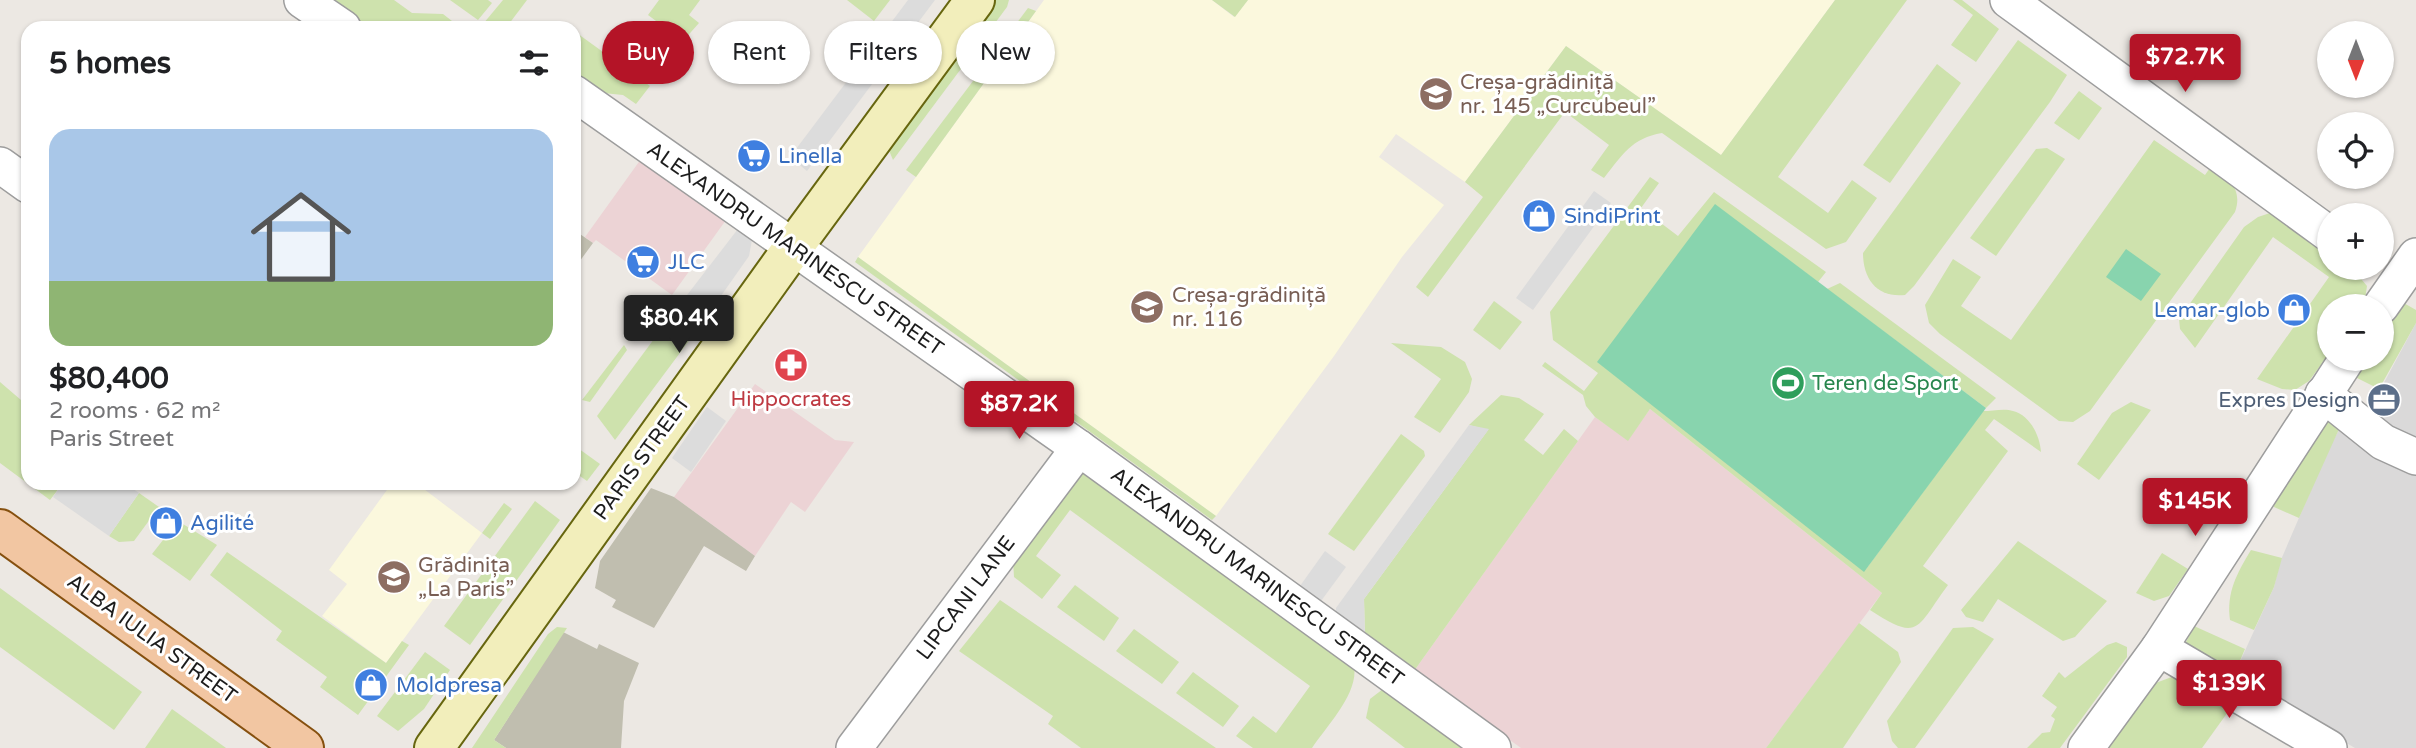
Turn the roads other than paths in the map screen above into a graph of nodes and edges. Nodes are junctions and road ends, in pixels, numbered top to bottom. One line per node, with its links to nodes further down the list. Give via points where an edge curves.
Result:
1 (302, 0): 4 (street)
2 (975, 0): 9 (street, PARIS STREET)
3 (2008, 0): 8 (street)
4 (333, 21)
5 (581, 98): 9 (street, ALEXANDRU MARINESCU STREET)
6 (0, 165): 7 (street)
7 (21, 180)
8 (2317, 225)
9 (792, 249): 12 (street, ALEXANDRU MARINESCU STREET); 17 (street, PARIS STREET)
10 (2339, 371): 11 (street)
11 (2323, 394): 13 (street, via 2383,442); 15 (street)
12 (1079, 448): 18 (street, LIPCANI LANE); 19 (street, ALEXANDRU MARINESCU STREET)
13 (2416, 457)
14 (0, 529): 16 (main road, ALBA IULIA STREET)
15 (2159, 648): 20 (street); 21 (street)
16 (304, 748)
17 (434, 748)
18 (854, 748)
19 (1493, 748)
20 (2086, 748)
21 (2329, 748)

